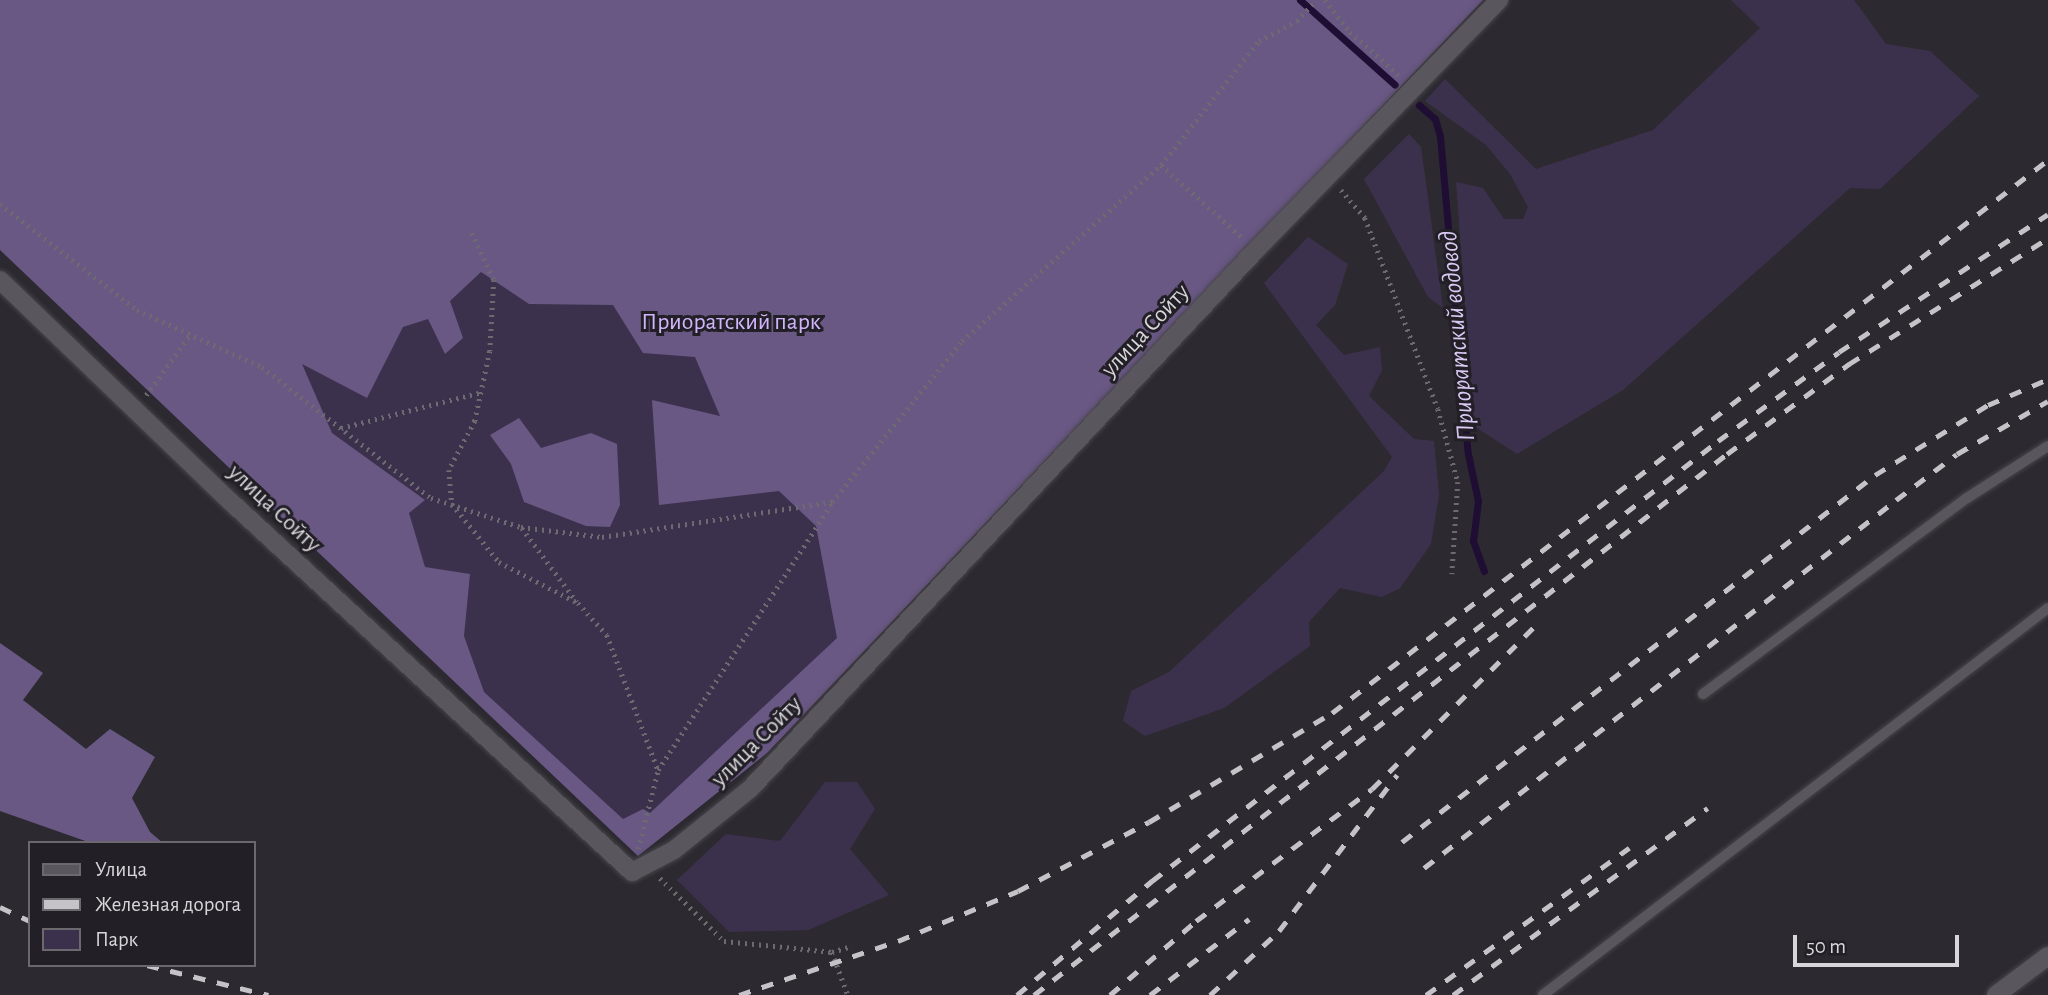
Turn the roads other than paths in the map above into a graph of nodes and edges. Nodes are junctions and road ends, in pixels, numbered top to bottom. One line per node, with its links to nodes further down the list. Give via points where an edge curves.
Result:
1 (1499, 0): 2 (street, улица Сойту, via 1256,250 750,789 674,850 639,869)
2 (0, 280)
3 (2048, 446): 5 (lane, via 1967,498)
4 (2048, 608): 7 (lane)
5 (1703, 694)
6 (2048, 956): 8 (street)
7 (1543, 995)
8 (1996, 995)

